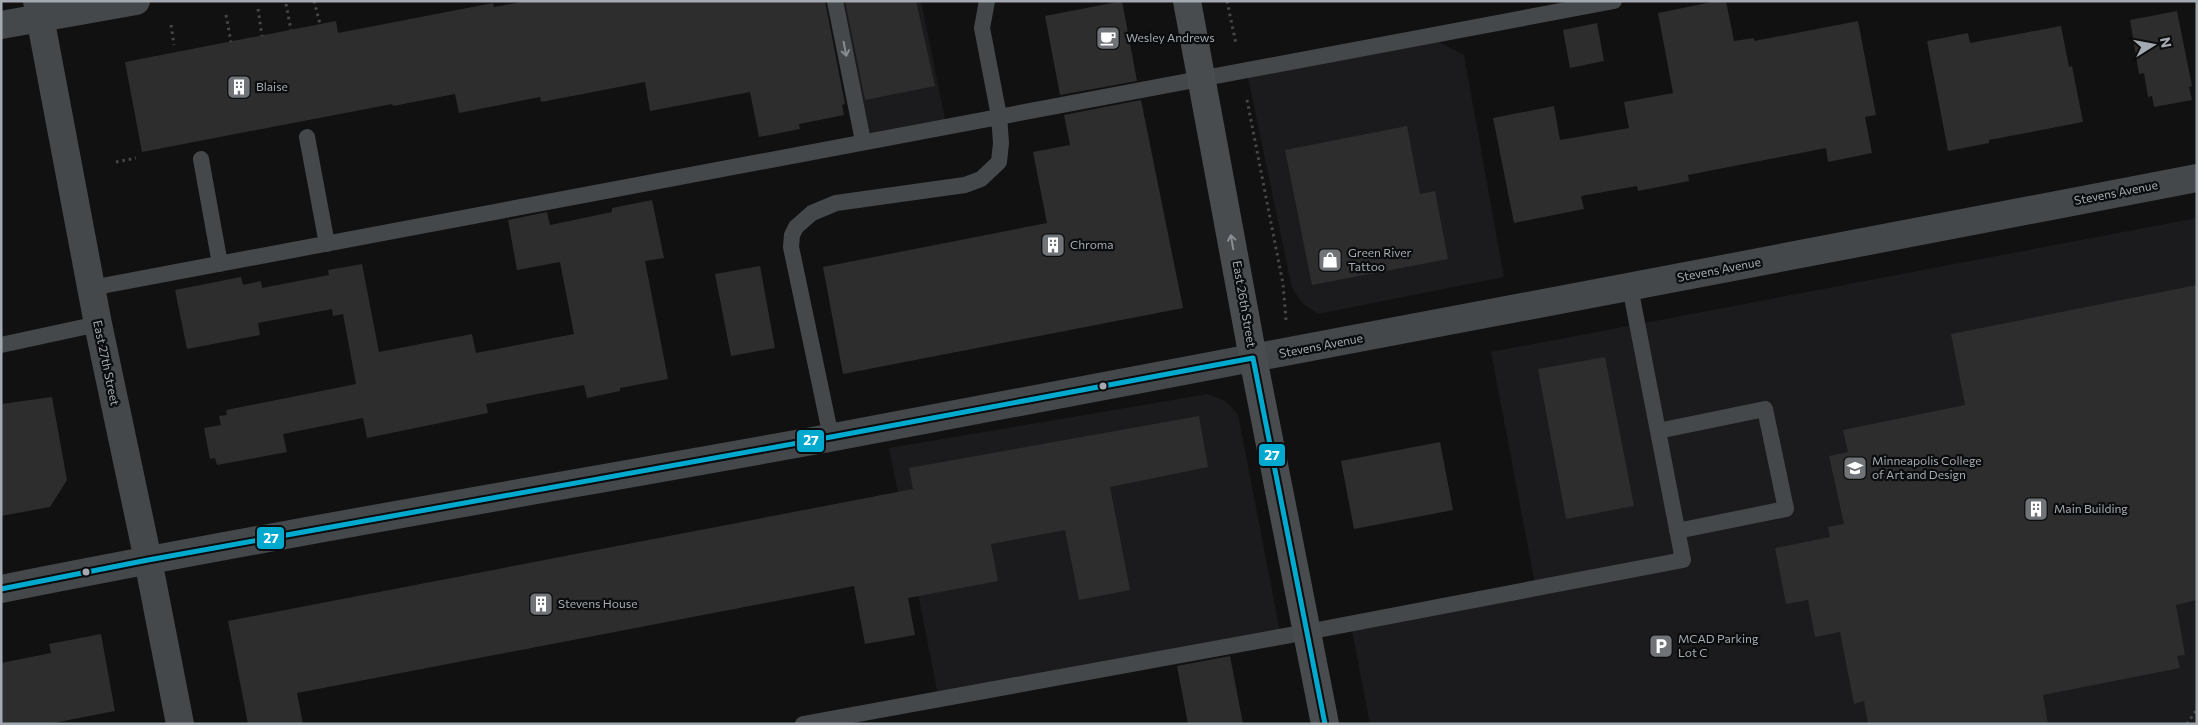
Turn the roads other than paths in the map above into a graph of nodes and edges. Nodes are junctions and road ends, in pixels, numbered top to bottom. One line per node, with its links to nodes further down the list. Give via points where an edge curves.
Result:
1 (136, 1): 6 (street)
2 (835, 1): 11 (lane, one-way to 11)
3 (988, 1): 9 (lane, via 982,28)
4 (1188, 1): 8 (street, East 26th Street)
5 (1612, 1): 8 (lane)
6 (38, 10): 7 (street); 17 (street, East 27th Street)
7 (1, 25)
8 (1202, 79): 9 (lane); 20 (street, East 26th Street, one-way to 8)
9 (999, 116): 11 (lane); 22 (lane, via 1001,143 998,162 981,179 965,185 836,203 812,212 796,227 791,248)
10 (308, 137): 14 (lane)
11 (863, 141): 14 (lane)
12 (201, 159): 15 (lane)
13 (2197, 178): 16 (street, Stevens Avenue)
14 (327, 244): 15 (lane)
15 (220, 264): 17 (lane)
16 (1630, 287): 20 (street, Stevens Avenue); 21 (lane)
17 (91, 288): 18 (street, East 27th Street)
18 (98, 324): 19 (lane); 24 (street, East 27th Street)
19 (1, 345)
20 (1254, 358): 22 (street, Stevens Avenue); 26 (street, East 26th Street)
21 (1658, 430): 23 (lane); 23 (lane, via 1765,409 1786,509)
22 (831, 437): 24 (street, Stevens Avenue)
23 (1677, 531): 26 (lane, via 1683,560)
24 (148, 560): 25 (street, Stevens Avenue); 27 (street, East 27th Street)
25 (1, 589)
26 (1307, 632): 28 (lane); 29 (street, East 26th Street)
27 (180, 724)
28 (803, 724)
29 (1325, 724)

